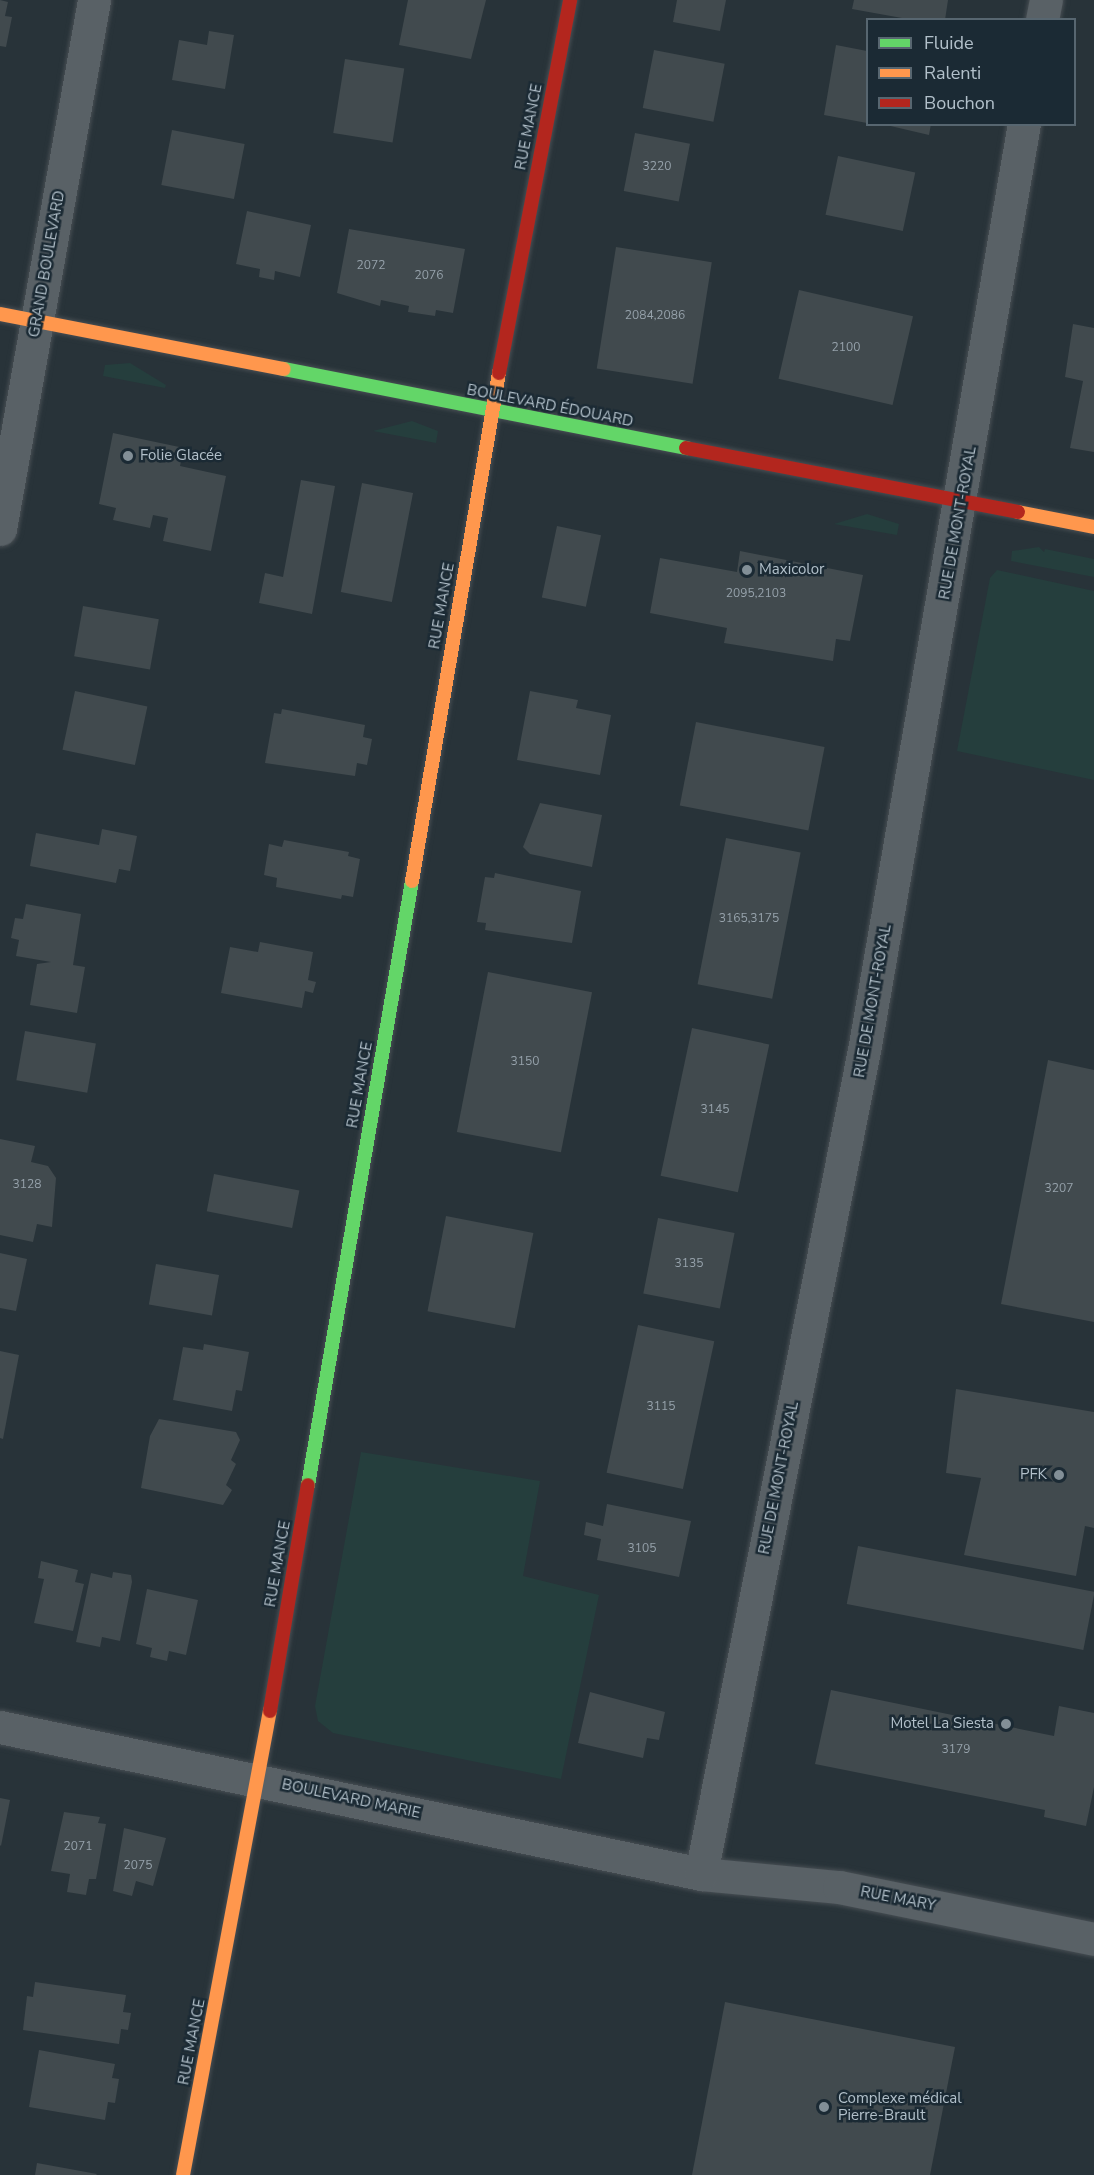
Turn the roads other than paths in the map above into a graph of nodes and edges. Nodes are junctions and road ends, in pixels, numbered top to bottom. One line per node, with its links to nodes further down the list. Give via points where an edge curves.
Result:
1 (94, 0): 7 (street, GRAND BOULEVARD)
2 (570, 0): 8 (street, RUE MANCE)
3 (1046, 0): 4 (street)
4 (1042, 18)
5 (1024, 126): 9 (street, RUE DE MONT-ROYAL)
6 (0, 314): 7 (street, BOULEVARD ÉDOUARD)
7 (37, 321): 8 (street, BOULEVARD ÉDOUARD); 11 (street, GRAND BOULEVARD)
8 (492, 411): 9 (street, BOULEVARD ÉDOUARD); 13 (street, RUE MANCE)
9 (961, 504): 10 (street, BOULEVARD ÉDOUARD); 14 (street, RUE DE MONT-ROYAL, via 866,1045)
10 (1094, 527)
11 (0, 529)
12 (0, 1727): 13 (street, BOULEVARD MARIE)
13 (258, 1779): 14 (street, BOULEVARD MARIE); 16 (street, RUE MANCE)
14 (700, 1874): 15 (street, RUE MARY, via 839,1887)
15 (1094, 1939)
16 (183, 2175)

